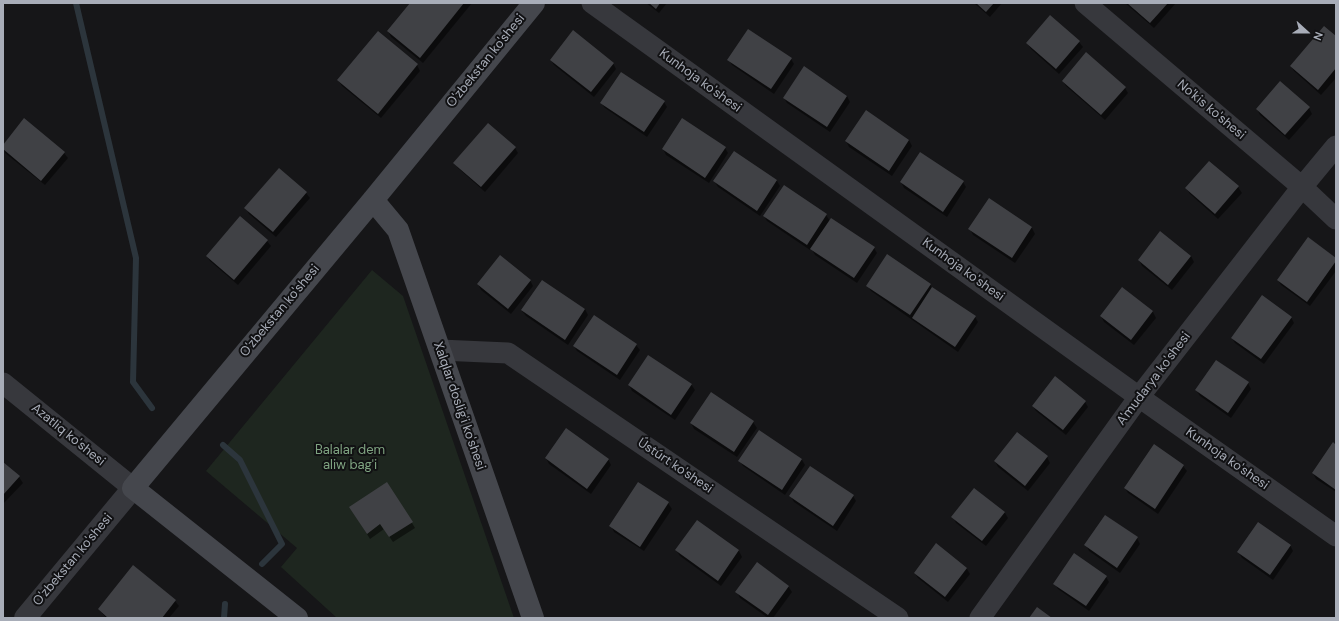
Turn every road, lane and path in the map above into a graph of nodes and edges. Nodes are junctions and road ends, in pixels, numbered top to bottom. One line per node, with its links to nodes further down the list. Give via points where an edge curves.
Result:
1 (534, 3): 6 (main road, O'zbekstan ko'shesi)
2 (592, 3): 10 (street, Kunhoja ko'shesi)
3 (1085, 3): 5 (street, No'kis ko'shesi)
4 (1336, 146): 5 (street, A'mudarya ko'shesi)
5 (1302, 187): 7 (street, No'kis ko'shesi); 10 (street, A'mudarya ko'shesi)
6 (373, 200): 8 (main road, Xalqlar doslig'i ko'shesi, via 398,230); 11 (main road, O'zbekstan ko'shesi)
7 (1336, 219)
8 (440, 350): 15 (main road, Xalqlar doslig'i ko'shesi); 16 (street, Ústúrt ko'shesi, via 508,353)
9 (3, 383): 11 (street, Azatliq ko'shesi)
10 (1139, 397): 12 (street, Kunhoja ko'shesi); 17 (street, A'mudarya ko'shesi)
11 (133, 488): 13 (street, O'zbekstan ko'shesi); 14 (main road)
12 (1336, 536)
13 (25, 618)
14 (297, 618)
15 (533, 618)
16 (898, 618)
17 (980, 618)

